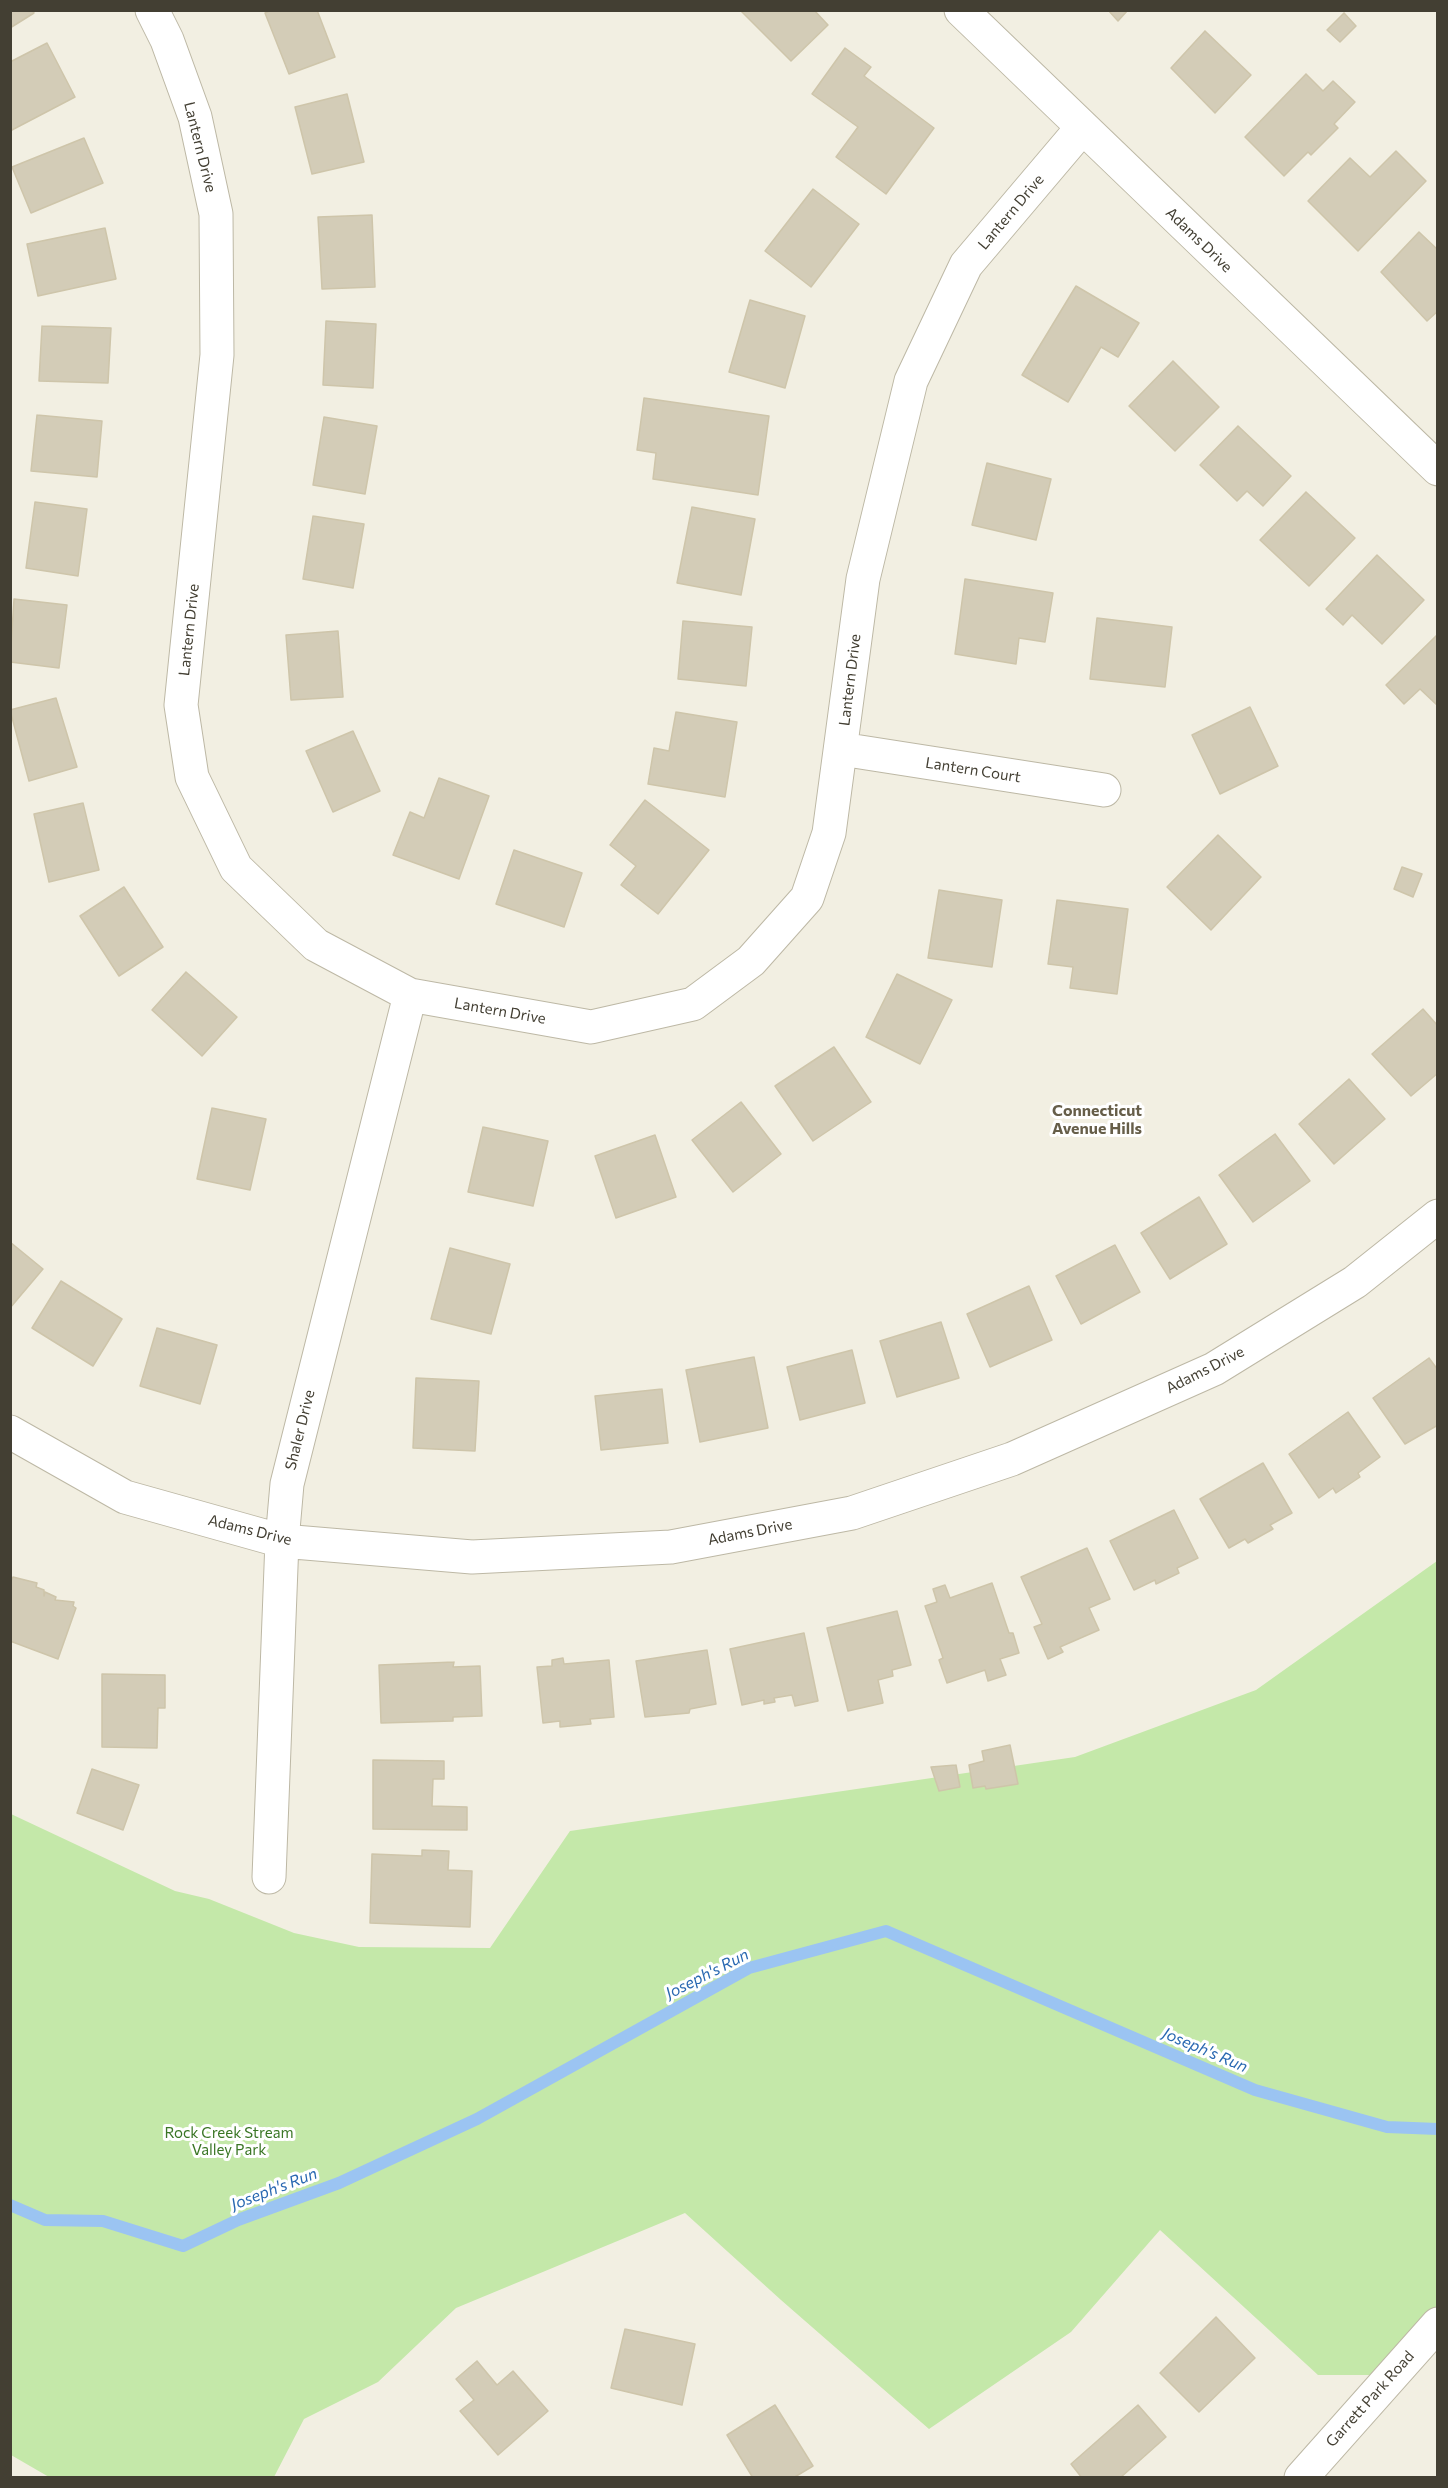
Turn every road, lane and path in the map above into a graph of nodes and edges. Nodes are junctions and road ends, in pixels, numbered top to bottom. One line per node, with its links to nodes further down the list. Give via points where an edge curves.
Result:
1 (152, 10): 7 (street, Lantern Drive, via 195,117 216,214 217,355 181,705 192,777 236,868 316,945)
2 (961, 10): 3 (street, Adams Drive)
3 (1082, 128): 4 (street, Adams Drive); 5 (street, Lantern Drive, via 966,265 911,381 863,579)
4 (1437, 469)
5 (842, 749): 6 (street, Lantern Court); 7 (street, Lantern Drive, via 829,833 807,898 751,961 693,1004 591,1027)
6 (1104, 790)
7 (410, 995): 10 (street, Shaler Drive, via 287,1484)
8 (1437, 1216): 10 (street, Adams Drive, via 1355,1282 1214,1369 1012,1459 852,1513 671,1547 507,1556 472,1557)
9 (10, 1432): 10 (street, Adams Drive, via 125,1497)
10 (282, 1541): 11 (street, Shaler Drive)
11 (269, 1877)
12 (1437, 2324): 13 (street, Garrett Park Road)
13 (1304, 2476)

